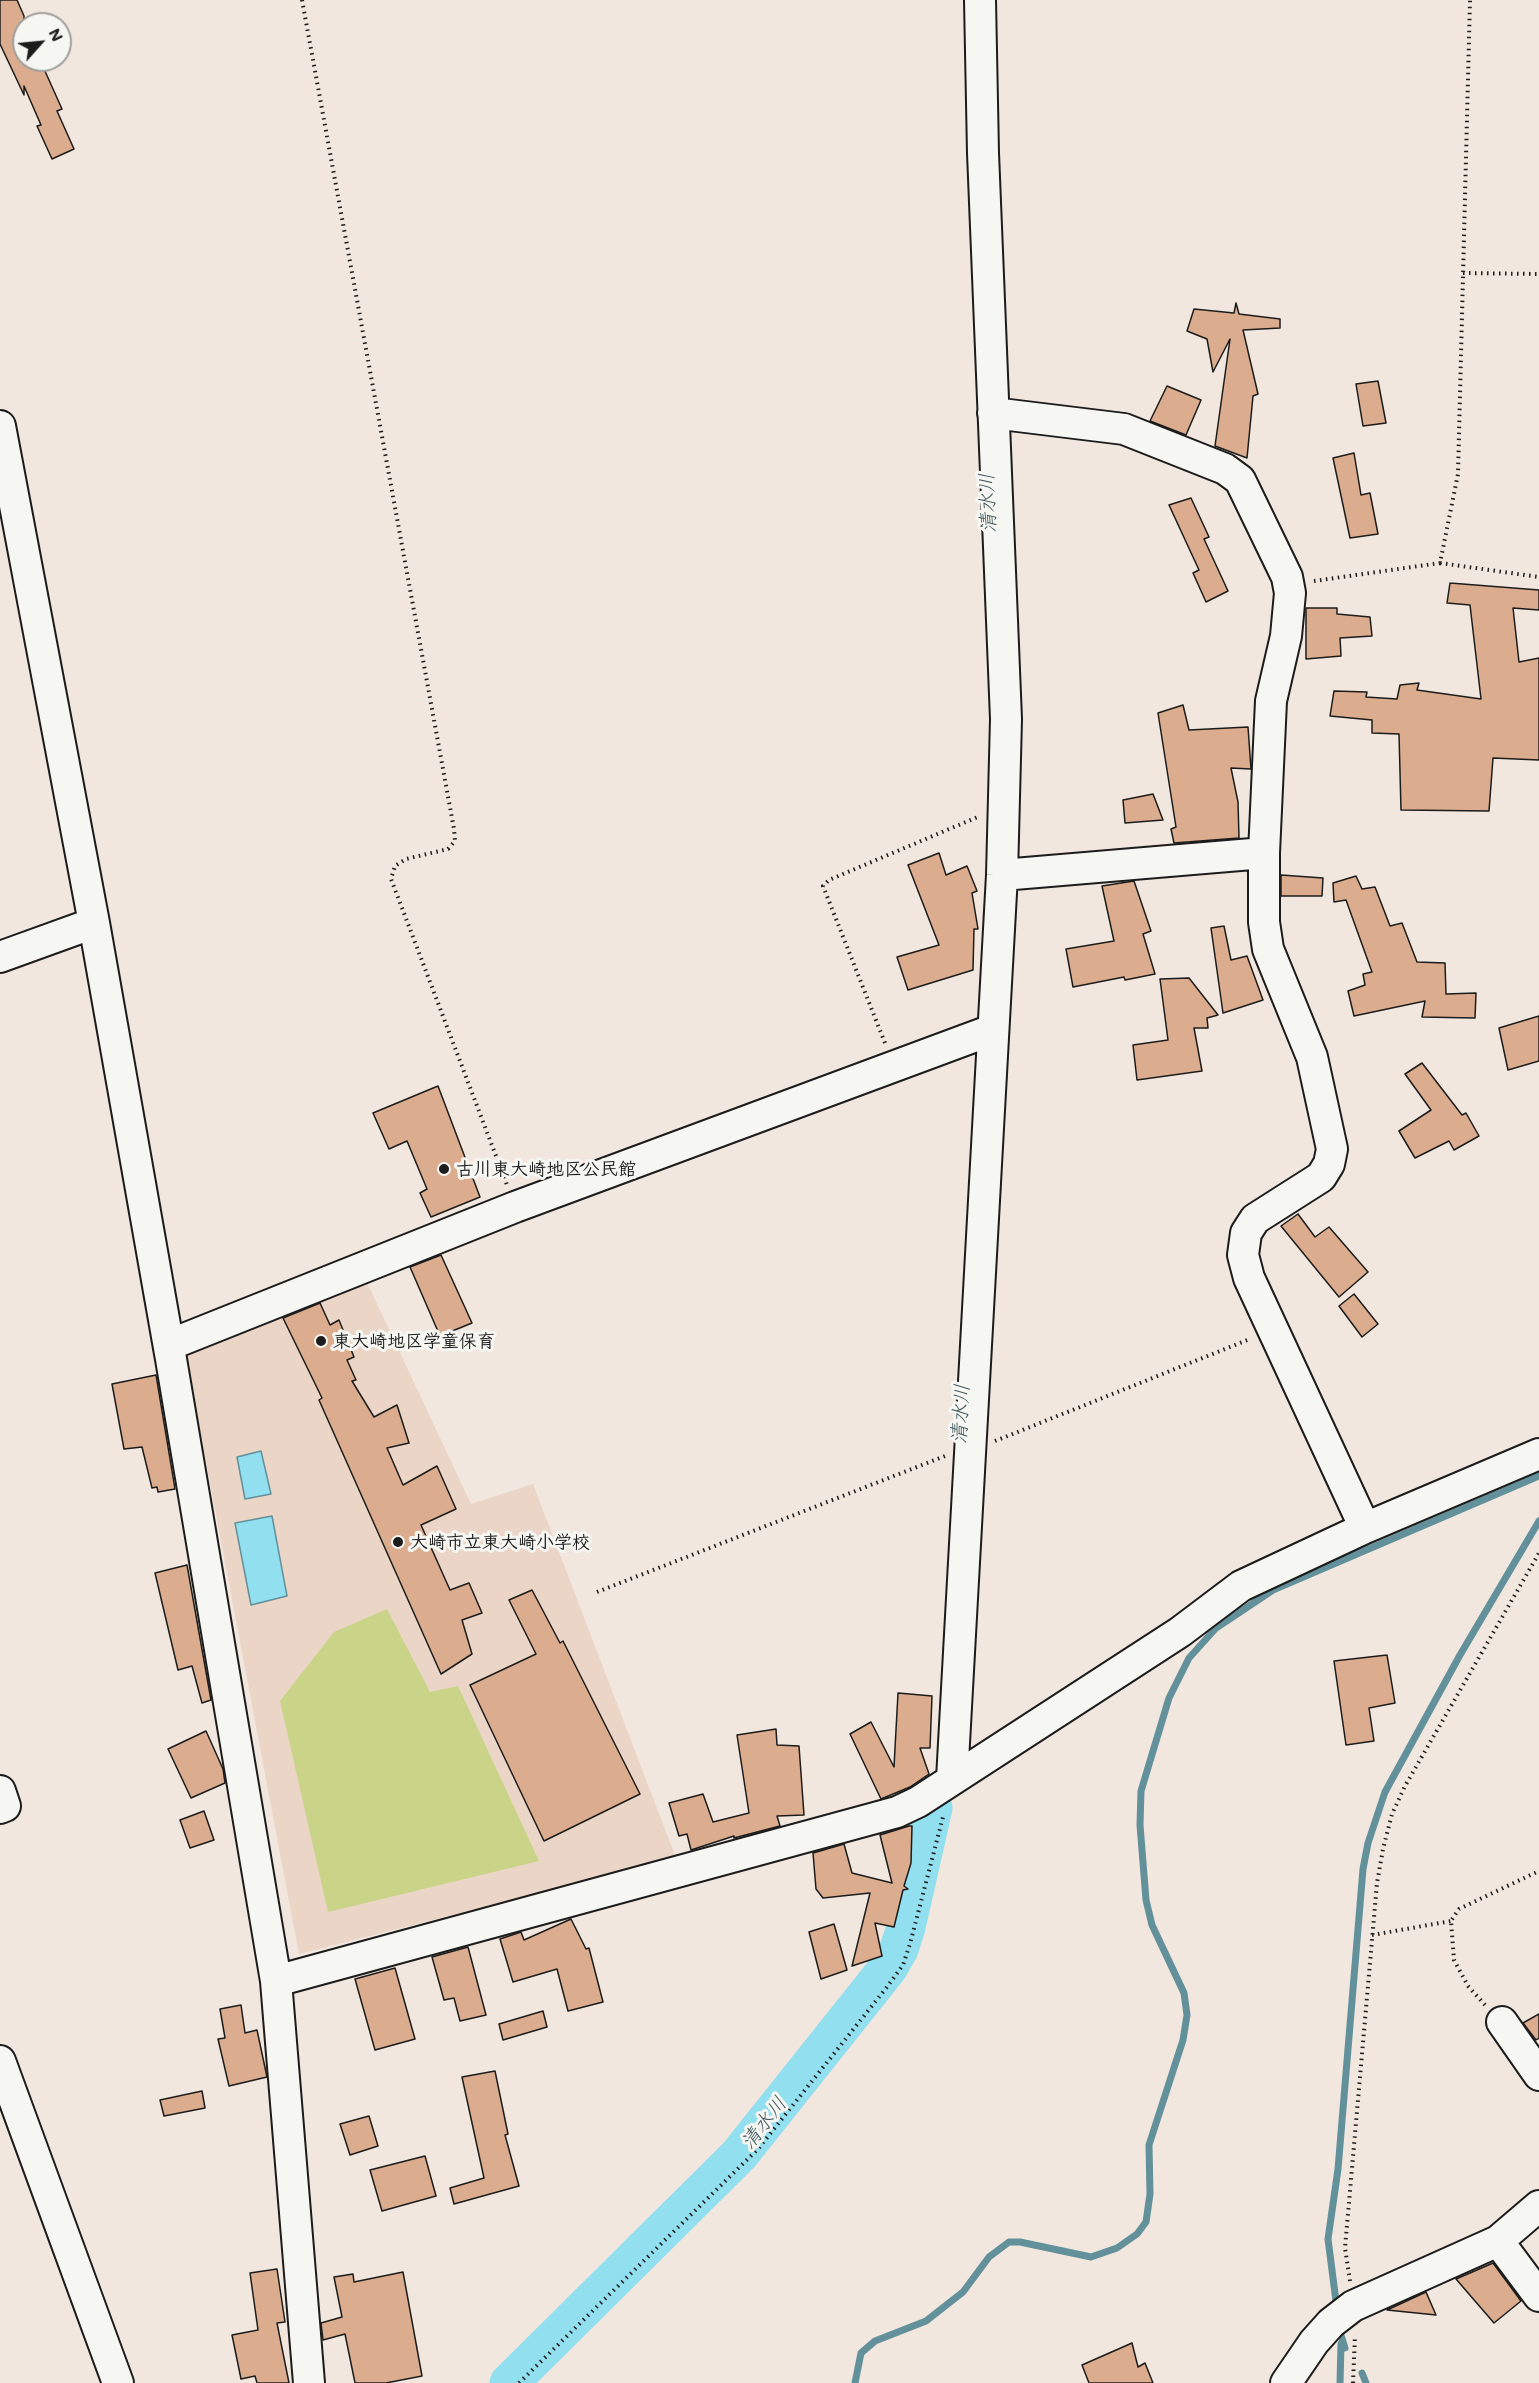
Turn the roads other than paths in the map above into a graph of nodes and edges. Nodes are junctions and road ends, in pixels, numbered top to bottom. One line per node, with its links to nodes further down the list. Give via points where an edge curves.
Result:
1 (980, 0): 2 (street)
2 (993, 413): 4 (street, via 1124,429 1225,470 1240,480 1287,577 1290,593 1286,636 1271,701); 5 (street, via 1006,719)
3 (0, 426): 6 (street)
4 (1264, 853): 5 (street); 11 (street, via 1268,949 1312,1058 1332,1149 1329,1164 1320,1177 1255,1220 1246,1233 1243,1255 1272,1330)
5 (1002, 875): 8 (street)
6 (94, 923): 7 (street); 9 (street)
7 (0, 957)
8 (992, 1030): 9 (street, via 515,1206); 12 (street, via 960,1452)
9 (169, 1345): 15 (street)
10 (1539, 1454): 11 (street)
11 (1365, 1527): 12 (street, via 1241,1586 1180,1632)
12 (952, 1779): 15 (street, via 897,1812)
13 (0, 1791): 14 (street, via 5,1806)
14 (0, 1808)
15 (276, 1981): 23 (street)
16 (1502, 2022): 18 (street)
17 (0, 2061): 22 (street)
18 (1539, 2075)
19 (1539, 2206): 20 (street)
20 (1498, 2241): 21 (street); 24 (street, via 1343,2314)
21 (1539, 2296)
22 (118, 2383)
23 (309, 2383)
24 (1286, 2383)

